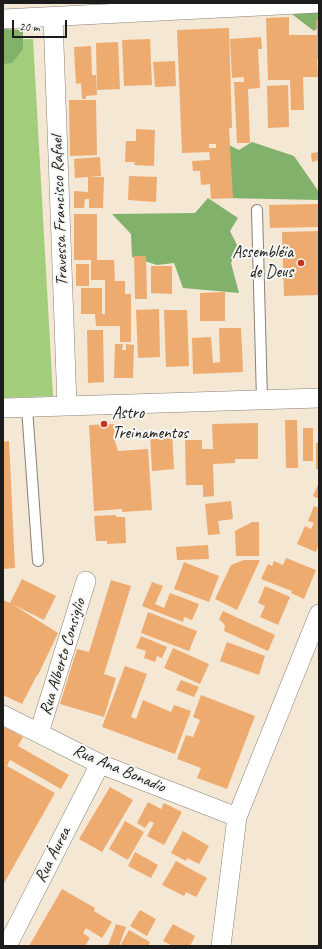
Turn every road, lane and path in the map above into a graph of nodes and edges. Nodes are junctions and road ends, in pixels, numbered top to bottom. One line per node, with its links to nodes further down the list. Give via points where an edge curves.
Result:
1 (319, 3): 2 (street)
2 (53, 17): 3 (street); 7 (street, Travessa Francisco Rafael)
3 (3, 19)
4 (257, 210): 6 (lane)
5 (319, 398): 6 (street)
6 (262, 400): 7 (street)
7 (67, 406): 9 (street)
8 (3, 408): 9 (street)
9 (27, 408): 10 (lane)
10 (38, 561)
11 (86, 581): 14 (street, Rua Alberto Consiglio)
12 (319, 614): 16 (street)
13 (3, 715): 14 (street, Rua Ana Bonadio)
14 (39, 733): 15 (street, Rua Ana Bonadio)
15 (100, 764): 16 (street, Rua Ana Bonadio); 17 (street, Rua Áurea)
16 (237, 817): 18 (street)
17 (7, 946)
18 (221, 946)

